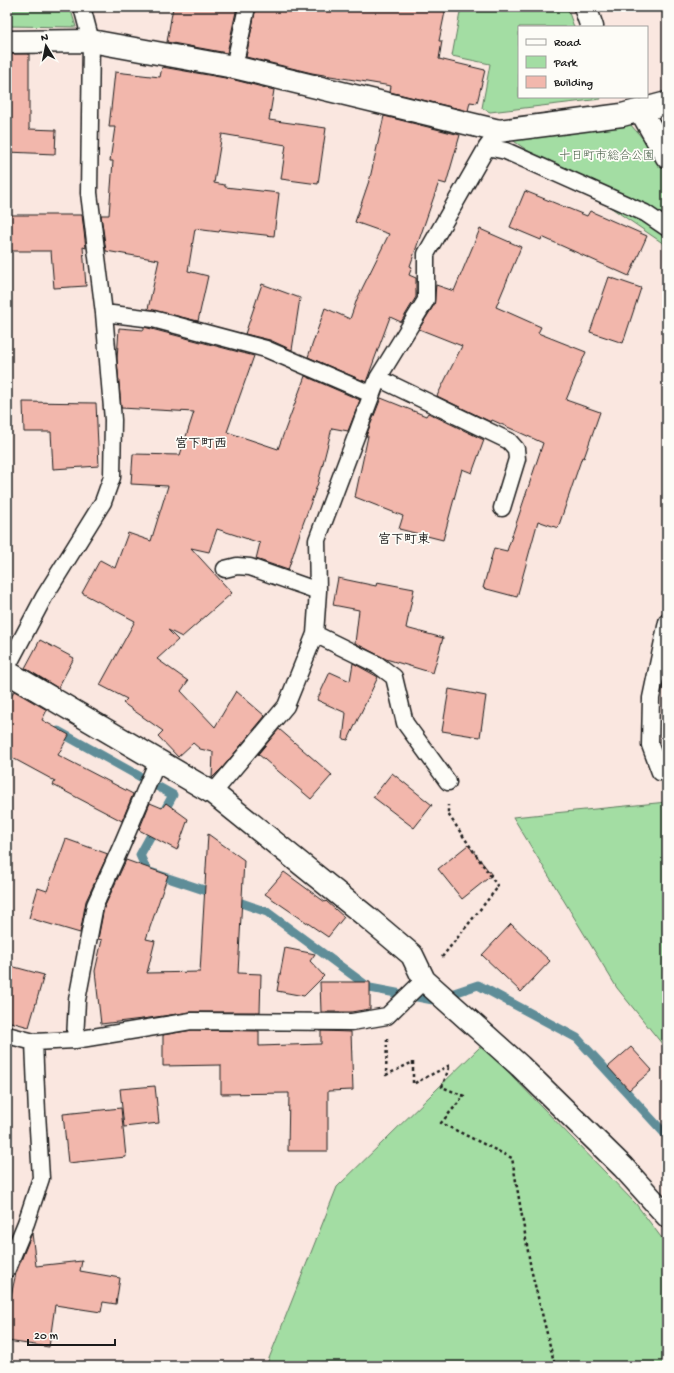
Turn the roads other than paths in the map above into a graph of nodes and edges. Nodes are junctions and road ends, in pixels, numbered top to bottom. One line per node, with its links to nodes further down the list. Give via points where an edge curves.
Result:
1 (82, 7): 5 (lane)
2 (246, 7): 7 (lane)
3 (585, 7): 4 (street)
4 (592, 26)
5 (91, 41): 6 (street); 7 (street); 13 (lane, via 89,193)
6 (7, 42)
7 (234, 67): 10 (street)
8 (667, 103): 9 (street)
9 (627, 108): 10 (street); 11 (street)
10 (493, 139): 12 (lane, via 506,151 645,212); 14 (lane, via 426,254 426,300)
11 (665, 152)
12 (667, 228)
13 (104, 313): 15 (lane, via 153,319 266,349); 21 (lane, via 113,420 112,477 103,502 44,597)
14 (378, 378): 15 (lane); 16 (lane, via 509,441 516,448 517,459)
15 (371, 394): 18 (lane, via 317,540)
16 (502, 508)
17 (225, 569): 18 (lane, via 237,566 250,567)
18 (318, 591): 20 (lane)
19 (667, 622): 24 (lane, via 651,698 650,745 660,772)
20 (315, 634): 25 (lane, via 378,665 394,678 405,723); 26 (lane, via 286,706)
21 (7, 667)
22 (7, 672): 23 (street)
23 (158, 760): 26 (street); 29 (lane, via 95,905 77,1000)
24 (667, 770)
25 (448, 782)
26 (213, 793): 27 (street, via 412,955)
27 (424, 980): 29 (lane, via 387,1016 352,1022 191,1021); 31 (street, via 520,1066 623,1167)
28 (7, 1034): 30 (lane)
29 (75, 1040): 30 (lane)
30 (34, 1042): 32 (lane, via 41,1178)
31 (667, 1216)
32 (7, 1269)

